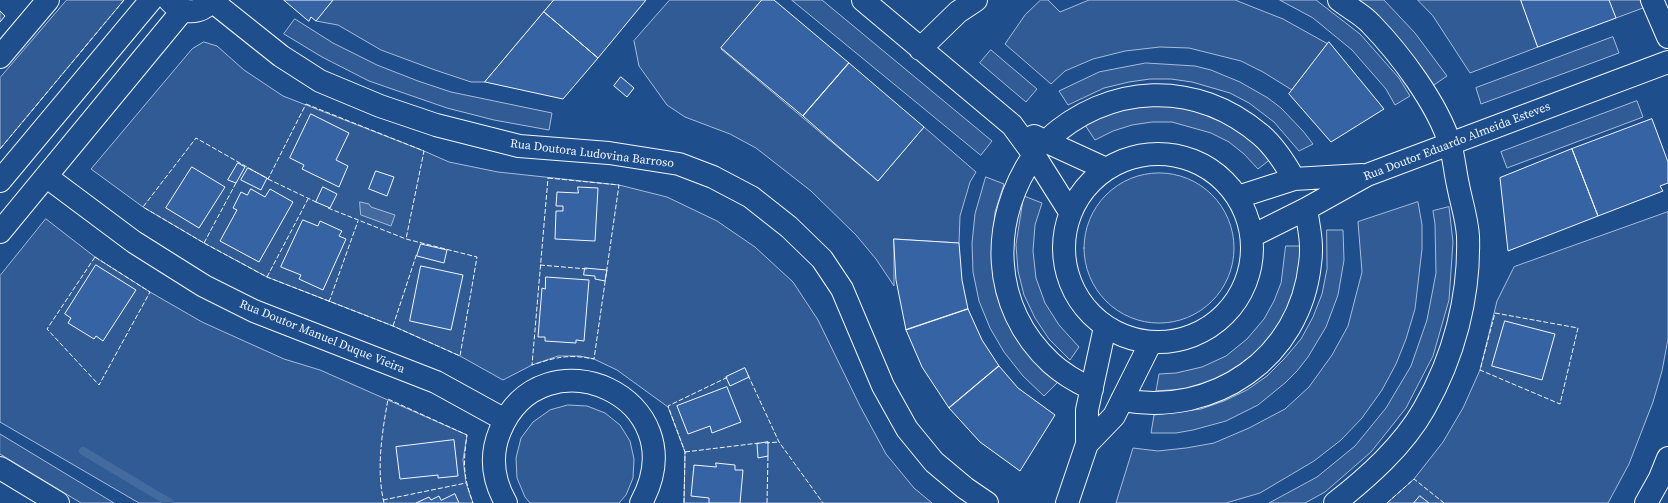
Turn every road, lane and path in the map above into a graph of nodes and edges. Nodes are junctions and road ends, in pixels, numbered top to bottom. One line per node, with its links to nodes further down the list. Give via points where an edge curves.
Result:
1 (48, 0): 11 (street)
2 (151, 0): 19 (street)
3 (213, 0): 8 (street, via 200,10 192,12); 36 (street, Rua Doutora Ludovina Barroso, via 281,56 320,81 380,106 436,126 519,146 609,153 679,164 714,177 750,197 789,227 822,259 842,289 883,386 907,429 934,462 964,488)
4 (863, 0): 10 (street)
5 (976, 0): 10 (street, via 958,12)
6 (1339, 0): 13 (street, via 1370,22 1400,57 1428,98)
7 (1652, 0): 9 (street)
8 (176, 5): 17 (street)
9 (1668, 37)
10 (920, 49): 14 (street)
11 (0, 57)
12 (1668, 62): 13 (street, Rua Doutor Eduardo Almeida Esteves)
13 (1450, 144): 16 (street, Rua Doutor Eduardo Almeida Esteves); 38 (street, via 1468,234 1461,312 1453,344 1424,410 1401,442 1370,474)
14 (1040, 148): 15 (street); 18 (street, via 1072,120 1105,104 1137,96 1172,95 1211,104 1240,119 1262,136 1281,156); 22 (street); 27 (street, via 1013,191 1005,220 1002,262 1006,283 1020,323 1033,343 1070,378)
15 (1106, 169): 20 (street, via 1133,157 1163,153 1192,159 1218,174); 22 (street, via 1084,189)
16 (1367, 175): 18 (street); 21 (street, Rua Doutor Eduardo Almeida Esteves)
17 (47, 177): 23 (street); 29 (street, Rua Doutor Manuel Duque Vieira, via 134,242 204,286 254,311 436,382)
18 (1294, 178): 20 (street)
19 (0, 180)
20 (1238, 197): 24 (street, via 1247,214)
21 (1306, 209): 24 (street, Rua Doutor Eduardo Almeida Esteves); 28 (street, via 1311,244 1307,283 1302,303 1293,322 1271,352 1241,378 1207,395 1179,402 1143,403)
22 (1070, 212): 25 (street, via 1063,244 1066,273 1078,300)
23 (0, 232)
24 (1252, 236): 26 (street, via 1252,264 1242,290 1227,313 1204,330 1178,341)
25 (1104, 327): 26 (street, via 1123,336); 27 (street)
26 (1151, 342): 28 (street)
27 (1092, 390): 30 (street, via 1086,410)
28 (1122, 400): 30 (street, via 1114,416)
29 (504, 420): 34 (street, via 495,442 493,466 499,490); 35 (street, via 521,400 544,386 569,380 595,383 619,394 638,412 650,435 655,461 650,486)
30 (1087, 444): 37 (street)
31 (1668, 458): 39 (street)
32 (0, 468): 33 (street)
33 (58, 503)
34 (506, 503)
35 (641, 503)
36 (987, 503)
37 (1067, 503)
38 (1335, 503)
39 (1646, 503)

